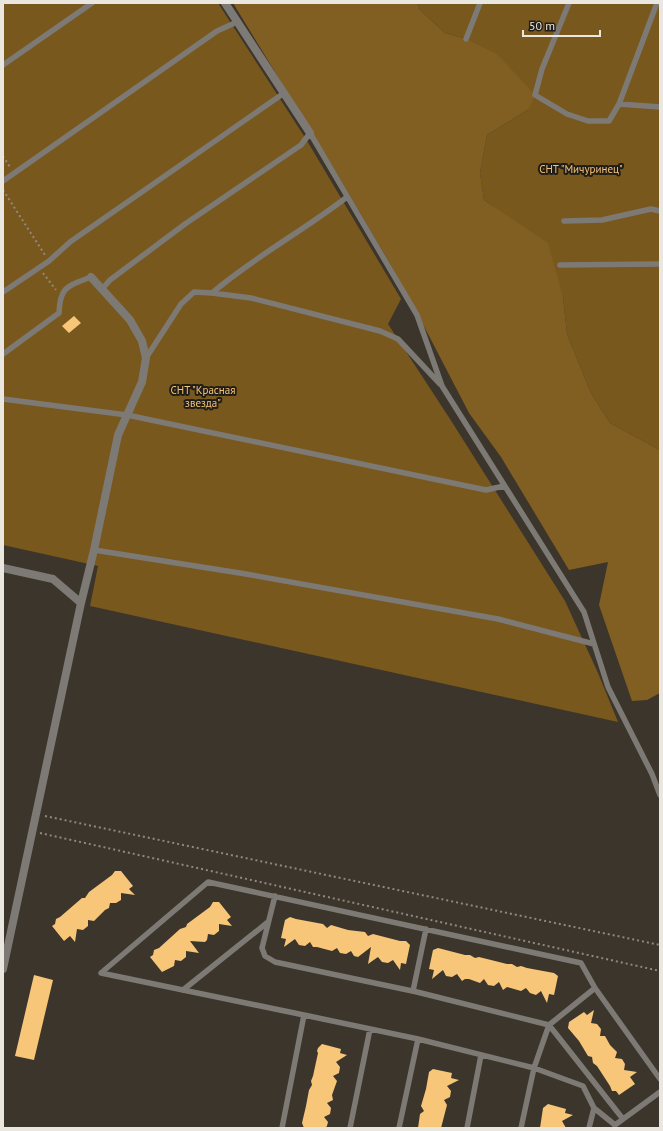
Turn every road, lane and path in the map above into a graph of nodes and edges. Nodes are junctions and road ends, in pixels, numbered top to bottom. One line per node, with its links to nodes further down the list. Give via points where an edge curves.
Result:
1 (92, 3): 8 (lane)
2 (225, 3): 6 (street)
3 (480, 3): 7 (lane)
4 (569, 3): 10 (lane, via 542,70 535,95 567,114 588,121 609,121)
5 (657, 3): 10 (lane)
6 (237, 22): 9 (street); 14 (lane, via 217,31)
7 (466, 40)
8 (3, 64)
9 (284, 93): 12 (street); 20 (lane, via 70,242)
10 (619, 104): 11 (lane)
11 (660, 107)
12 (310, 134): 17 (lane); 25 (lane, via 301,145 185,224 110,280)
13 (3, 156): 14 (path)
14 (14, 173): 15 (lane)
15 (3, 181)
16 (3, 190): 20 (path)
17 (347, 197): 27 (lane, via 257,257); 31 (lane, via 417,315)
18 (660, 211): 19 (lane, via 651,209 602,220)
19 (564, 221)
20 (49, 261): 23 (lane)
21 (660, 264): 22 (lane)
22 (560, 265)
23 (39, 268): 26 (lane); 28 (path, via 56,289)
24 (91, 277): 25 (street); 28 (lane, via 67,286)
25 (102, 289): 30 (street, via 130,320 142,341)
26 (3, 292)
27 (212, 293): 30 (lane, via 194,292 181,304); 31 (lane, via 251,298 380,330 398,339)
28 (60, 299): 29 (lane, via 59,313)
29 (3, 354)
30 (146, 358): 33 (street, via 142,382)
31 (442, 386): 34 (lane)
32 (3, 399): 33 (lane)
33 (127, 415): 34 (lane, via 486,490); 35 (street, via 118,435)
34 (504, 486): 38 (lane, via 584,612)
35 (94, 550): 37 (street); 38 (lane, via 498,619)
36 (3, 568): 37 (street, via 53,580)
37 (81, 603): 40 (street)
38 (594, 644): 39 (lane, via 608,687)
39 (660, 794)
40 (36, 814): 41 (street); 45 (path)
41 (32, 832): 46 (street); 47 (path)
42 (275, 896): 43 (lane); 44 (lane); 49 (lane, via 208,882 101,973)
43 (268, 922): 49 (lane); 50 (lane, via 262,948 265,956 275,962)
44 (426, 929): 48 (lane, via 581,964); 50 (lane)
45 (660, 945)
46 (3, 969)
47 (660, 971)
48 (595, 988): 52 (lane); 57 (lane)
49 (183, 990): 51 (lane)
50 (413, 991): 52 (lane)
51 (304, 1015): 53 (lane); 62 (lane)
52 (548, 1025): 56 (lane); 60 (lane)
53 (370, 1029): 54 (lane); 63 (lane)
54 (418, 1039): 55 (lane); 64 (lane)
55 (481, 1055): 56 (lane); 65 (lane)
56 (534, 1068): 59 (lane, via 583,1086); 66 (lane)
57 (660, 1079)
58 (660, 1092): 60 (lane)
59 (594, 1108): 61 (lane); 67 (lane)
60 (623, 1119): 61 (lane)
61 (616, 1126)
62 (282, 1128)
63 (350, 1128)
64 (399, 1128)
65 (467, 1128)
66 (521, 1128)
67 (589, 1128)

